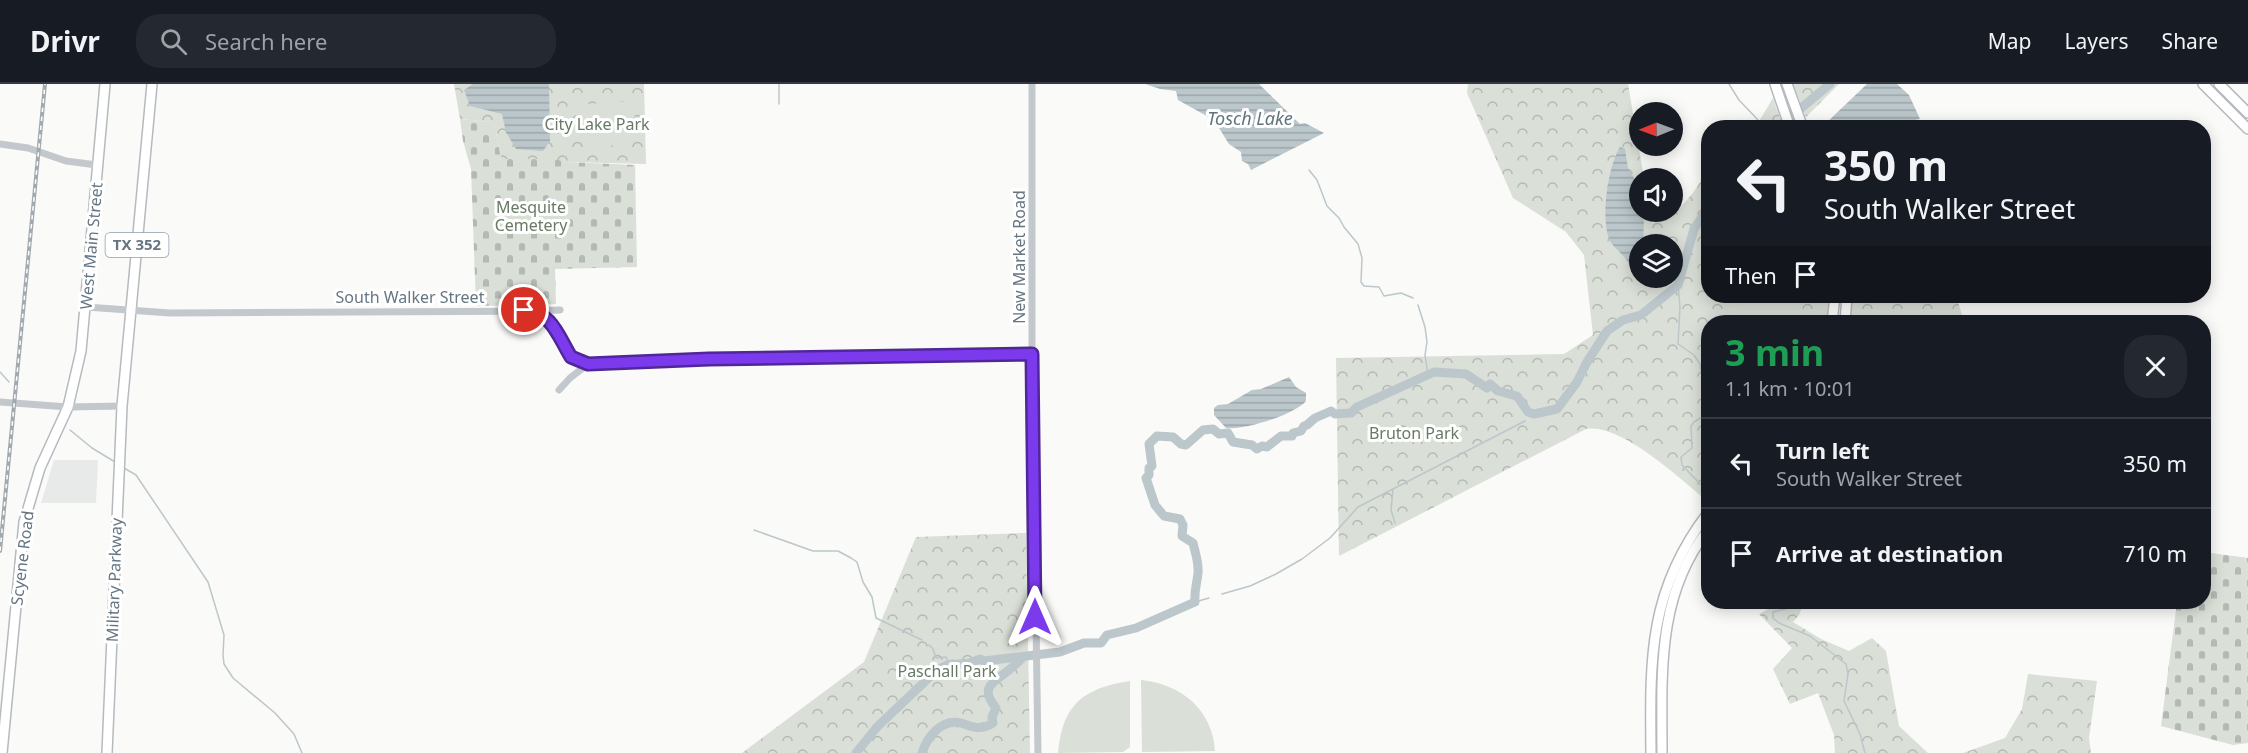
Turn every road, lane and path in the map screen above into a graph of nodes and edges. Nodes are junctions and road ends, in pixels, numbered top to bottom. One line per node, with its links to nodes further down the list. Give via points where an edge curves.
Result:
1 (105, 84): 13 (main road, West Main Street / TX 352)
2 (152, 84): 16 (main road, TX 352)
3 (1032, 84): 18 (street, New Market Road)
4 (1787, 84): 10 (main road)
5 (2219, 84): 8 (main road)
6 (1775, 86): 9 (main road)
7 (2208, 86): 11 (main road)
8 (2248, 113)
9 (1787, 120)
10 (1800, 120)
11 (2248, 129)
12 (0, 144): 13 (street)
13 (98, 165): 14 (main road, West Main Street / TX 352)
14 (86, 307): 16 (street, South Walker Street); 23 (main road, West Main Street / TX 352)
15 (560, 310): 17 (street, South Walker Street)
16 (131, 311): 17 (street, South Walker Street); 22 (main road, TX 352)
17 (532, 311): 19 (street, via 556,327 571,357)
18 (1032, 354): 19 (street); 28 (street, New Market Road)
19 (588, 364): 20 (street)
20 (559, 390)
21 (0, 402): 23 (street)
22 (122, 406): 23 (street); 27 (main road, Military Parkway / TX 352)
23 (68, 407): 26 (main road, Scyene Road / TX 352, via 40,468 24,522)
24 (1701, 523): 29 (main road, via 1678,561 1658,616 1651,655)
25 (1701, 541): 30 (main road, via 1678,585 1664,632)
26 (2, 753)
27 (107, 753)
28 (1038, 753)
29 (1651, 753)
30 (1662, 753)

